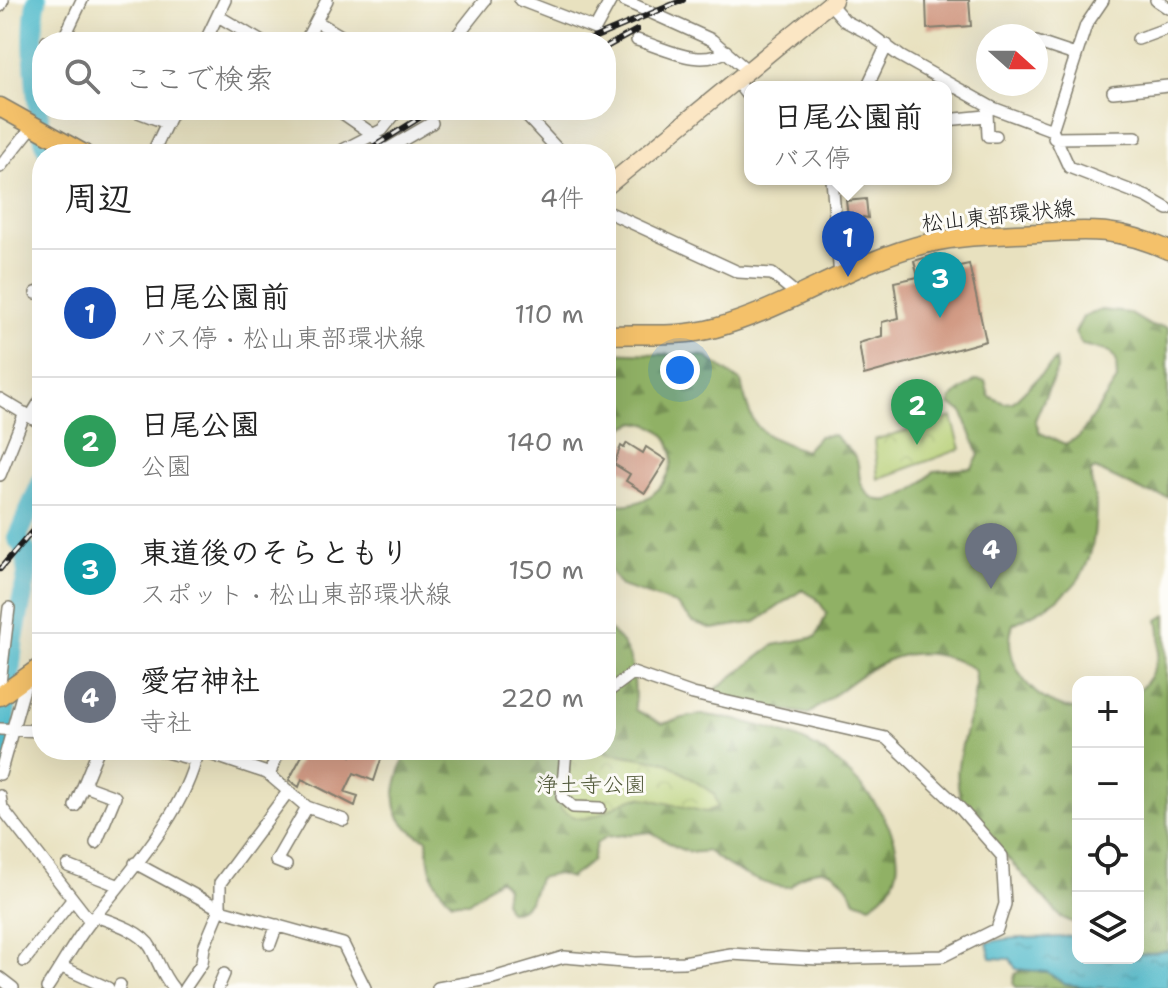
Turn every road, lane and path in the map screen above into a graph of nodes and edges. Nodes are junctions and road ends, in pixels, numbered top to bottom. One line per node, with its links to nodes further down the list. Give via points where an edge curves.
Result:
1 (3, 0): 12 (street)
2 (82, 0): 17 (street)
3 (224, 0): 14 (street)
4 (327, 0): 15 (street)
5 (485, 0): 22 (street)
6 (520, 0): 7 (street, via 595,29)
7 (611, 0)
8 (623, 0): 27 (street)
9 (1156, 0): 13 (street)
10 (1099, 1): 28 (street)
11 (832, 2): 25 (street, via 845,21); 29 (main road)
12 (0, 6)
13 (1168, 8)
14 (218, 16): 18 (street); 19 (street)
15 (316, 21): 20 (street); 21 (street)
16 (1168, 28): 23 (street)
17 (67, 32)
18 (210, 32)
19 (245, 32)
20 (310, 32)
21 (334, 32)
22 (460, 32)
23 (1138, 39)
24 (637, 40): 27 (street, via 693,58 716,58)
25 (887, 45): 30 (street); 31 (street)
26 (1048, 46): 28 (street)
27 (726, 51): 29 (street)
28 (1075, 55): 47 (street)
29 (742, 76): 32 (street); 58 (main road)
30 (870, 81)
31 (940, 81)
32 (744, 82)
33 (1168, 86): 35 (street)
34 (952, 89): 37 (street)
35 (1113, 92)
36 (0, 107): 46 (main road)
37 (987, 111): 38 (street); 47 (street); 49 (street, via 988,136)
38 (952, 119)
39 (159, 120): 44 (street)
40 (168, 120): 44 (street)
41 (352, 120): 48 (street)
42 (388, 120): 48 (street)
43 (530, 120): 56 (street)
44 (167, 123): 52 (street)
45 (432, 123): 55 (street)
46 (38, 130): 51 (main road); 57 (street)
47 (1053, 134): 50 (street); 60 (street, via 1069,167)
48 (374, 135): 53 (street); 54 (street)
49 (996, 136)
50 (1136, 137)
51 (65, 144)
52 (157, 144)
53 (355, 144)
54 (378, 144)
55 (395, 144)
56 (553, 144)
57 (0, 167)
58 (616, 179)
59 (832, 185): 63 (street)
60 (1168, 209)
61 (616, 216): 64 (street, via 738,272 772,274)
62 (1168, 250): 63 (main road, 松山東部環状線, via 1098,229 968,237 914,247)
63 (840, 277): 64 (main road, 松山東部環状線)
64 (799, 296): 65 (main road, 松山東部環状線, via 689,334)
65 (616, 335)
66 (0, 399): 68 (street)
67 (32, 409): 68 (street)
68 (28, 414): 69 (street); 70 (street)
69 (32, 417)
70 (0, 475)
71 (9, 608): 74 (street)
72 (30, 675): 74 (main road); 75 (street)
73 (616, 686): 112 (street, via 633,673 693,694 886,738 1002,856 1005,904 997,929 943,956 818,959 731,954 635,963 564,957)
74 (1, 691)
75 (6, 729): 76 (street); 82 (street)
76 (32, 730)
77 (94, 760): 84 (street)
78 (194, 760): 92 (street, via 184,789)
79 (221, 760): 83 (street)
80 (275, 760): 83 (street)
81 (565, 760): 89 (street, via 562,797 573,807)
82 (0, 774)
83 (269, 774): 85 (street)
84 (85, 786): 87 (street); 91 (street, via 115,797)
85 (287, 793): 88 (street); 97 (street, via 225,875 218,892)
86 (0, 796): 96 (street, via 2,808)
87 (75, 806)
88 (307, 807): 90 (street); 93 (street, via 276,861)
89 (600, 808)
90 (344, 820)
91 (96, 843)
92 (135, 863): 95 (street); 97 (street)
93 (286, 865)
94 (68, 866): 95 (street)
95 (117, 885): 98 (street)
96 (72, 900): 98 (street); 101 (street)
97 (220, 909): 99 (street); 109 (street, via 202,963)
98 (93, 919): 102 (street); 108 (street, via 139,936 151,947)
99 (277, 925): 100 (street); 111 (street, via 343,944)
100 (270, 944)
101 (24, 961)
102 (62, 967): 105 (street); 107 (street)
103 (224, 974): 110 (street)
104 (0, 978): 106 (street)
105 (116, 987)
106 (13, 988)
107 (47, 988)
108 (173, 988)
109 (185, 988)
110 (218, 988)
111 (365, 988)
112 (438, 988)

